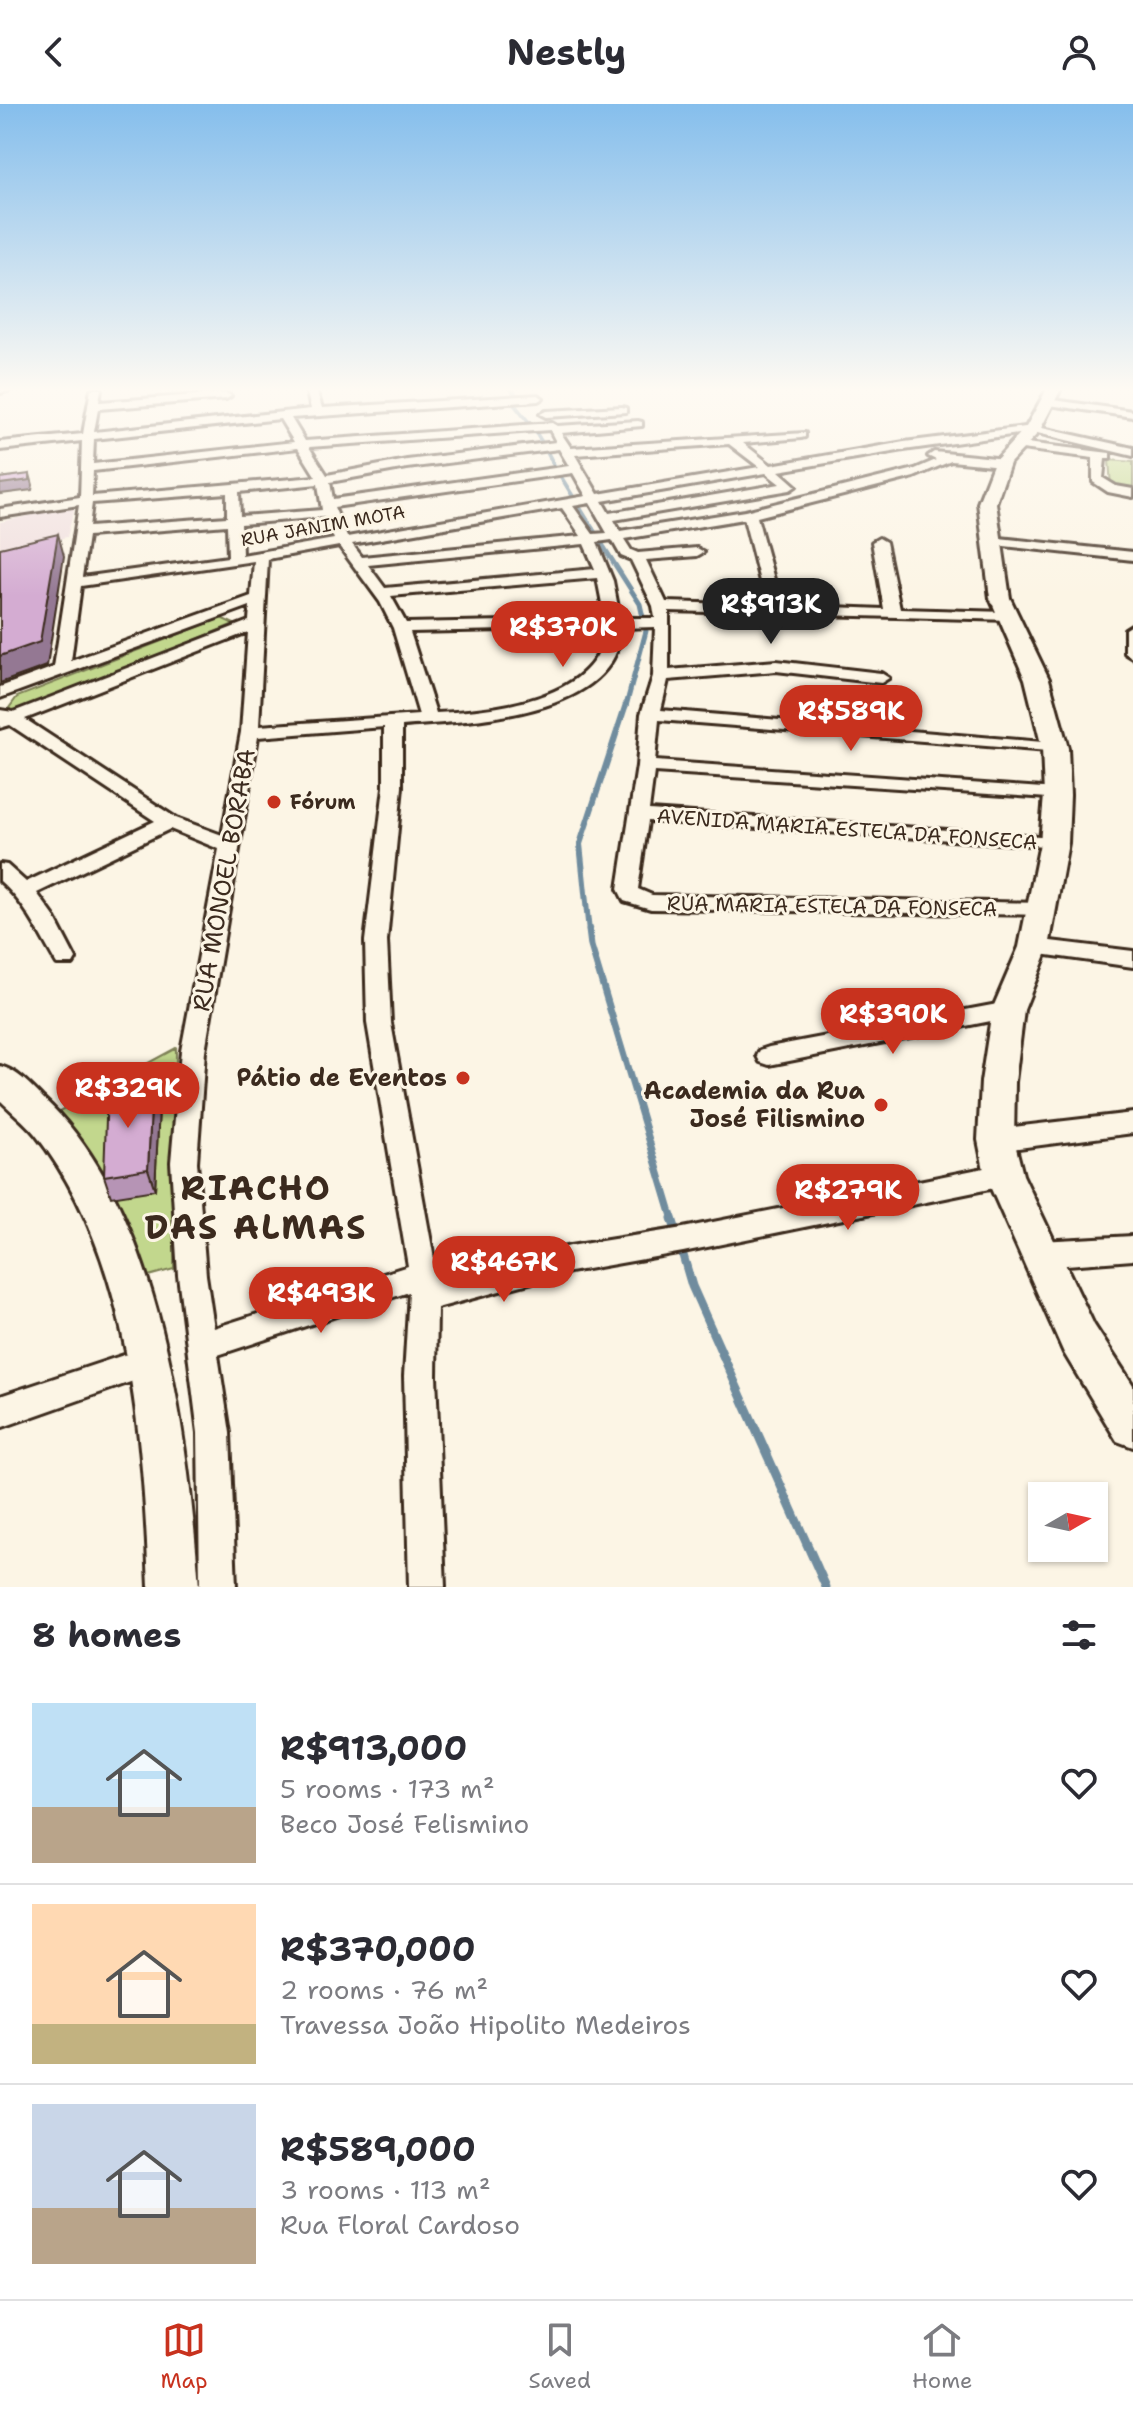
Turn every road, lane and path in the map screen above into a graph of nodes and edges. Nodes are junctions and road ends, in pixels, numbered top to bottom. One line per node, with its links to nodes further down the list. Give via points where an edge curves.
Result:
1 (87, 458): 12 (street)
2 (175, 458): 12 (street)
3 (311, 458): 16 (street)
4 (383, 458): 13 (street)
5 (570, 458): 14 (street)
6 (756, 458): 15 (street)
7 (836, 458): 15 (street, RUA JANIM MOTA)
8 (951, 458): 11 (street)
9 (1011, 458): 31 (street, via 987,503)
10 (1099, 458): 18 (street, via 1097,479)
11 (946, 459): 25 (street)
12 (87, 468): 21 (street)
13 (379, 468): 16 (street); 19 (street)
14 (576, 469): 19 (street); 20 (street)
15 (771, 470): 20 (street, RUA JANIM MOTA); 26 (street, via 790,486)
16 (323, 479): 17 (street); 23 (street)
17 (233, 489): 21 (street); 27 (street)
18 (1133, 493)
19 (397, 494): 23 (street)
20 (594, 499): 22 (street, RUA JANIM MOTA); 26 (street)
21 (86, 500): 24 (street); 33 (street)
22 (571, 503): 29 (street); 30 (street, RUA JANIM MOTA)
23 (328, 509): 27 (street); 30 (street)
24 (0, 513)
25 (750, 516): 28 (street); 44 (street)
26 (604, 518): 28 (street)
27 (232, 521): 33 (street); 38 (street)
28 (614, 535): 29 (street); 36 (street)
29 (589, 539): 39 (street); 40 (street)
30 (342, 541): 35 (street, RUA JANIM MOTA); 39 (street)
31 (990, 541): 37 (street); 46 (street)
32 (879, 542): 45 (street)
33 (76, 543): 41 (street)
34 (697, 552): 36 (street)
35 (261, 555): 38 (street, RUA JANIM MOTA); 43 (street, RUA MONOEL BORABA)
36 (631, 555): 47 (street)
37 (1133, 557)
38 (235, 560): 41 (street, RUA JANIM MOTA)
39 (358, 562): 42 (street)
40 (602, 573): 42 (street); 48 (street)
41 (74, 583): 53 (street)
42 (381, 593): 50 (street)
43 (259, 598): 49 (street, RUA MONOEL BORABA); 53 (street)
44 (775, 611): 45 (street); 47 (street)
45 (893, 614): 46 (street)
46 (1006, 617): 62 (street, via 1037,679)
47 (653, 619): 48 (street); 54 (street)
48 (615, 622): 50 (street); 59 (street, via 608,657 586,679 558,694 492,714)
49 (257, 623): 58 (street); 61 (street, RUA MONOEL BORABA)
50 (401, 628): 59 (street)
51 (1133, 629): 52 (street)
52 (1133, 653)
53 (62, 671): 56 (street)
54 (661, 676): 55 (street, via 776,666); 57 (street)
55 (881, 678)
56 (0, 693)
57 (650, 714): 62 (street); 63 (street)
58 (4, 717): 66 (street)
59 (429, 719): 60 (street)
60 (393, 723): 61 (street); 82 (street, via 393,787 376,941 379,1023)
61 (250, 732): 68 (street, RUA MONOEL BORABA)
62 (1055, 748): 64 (street)
63 (646, 766): 64 (street); 65 (street)
64 (1057, 795): 67 (street)
65 (639, 815): 67 (street, AVENIDA MARIA ESTELA DA FONSECA); 71 (street, RUA MARIA ESTELA DA FONSECA, via 628,889 631,896 651,902)
66 (169, 822): 68 (street); 70 (street)
67 (1054, 843): 71 (street)
68 (228, 845): 83 (street, RUA MONOEL BORABA, via 193,1051 184,1162)
69 (0, 870): 70 (street)
70 (24, 891): 73 (street)
71 (1043, 910): 72 (street)
72 (1034, 947): 74 (street); 75 (street)
73 (65, 959)
74 (1133, 959)
75 (1008, 1010): 76 (street); 79 (street, via 998,1082)
76 (769, 1056)
77 (0, 1079): 84 (street, via 24,1096 99,1205 131,1289)
78 (1133, 1123): 79 (street)
79 (1000, 1158): 81 (street); 82 (street, via 943,1185 683,1240)
80 (1133, 1248): 81 (street)
81 (1040, 1254): 86 (street, via 1079,1339)
82 (425, 1286): 83 (street); 89 (street, via 420,1376)
83 (202, 1346): 88 (street, RUA MONOEL BORABA, via 214,1433)
84 (148, 1362): 85 (street); 87 (street, via 171,1511)
85 (0, 1412)
86 (1133, 1425)
87 (174, 1587)
88 (218, 1587)
89 (427, 1587)

